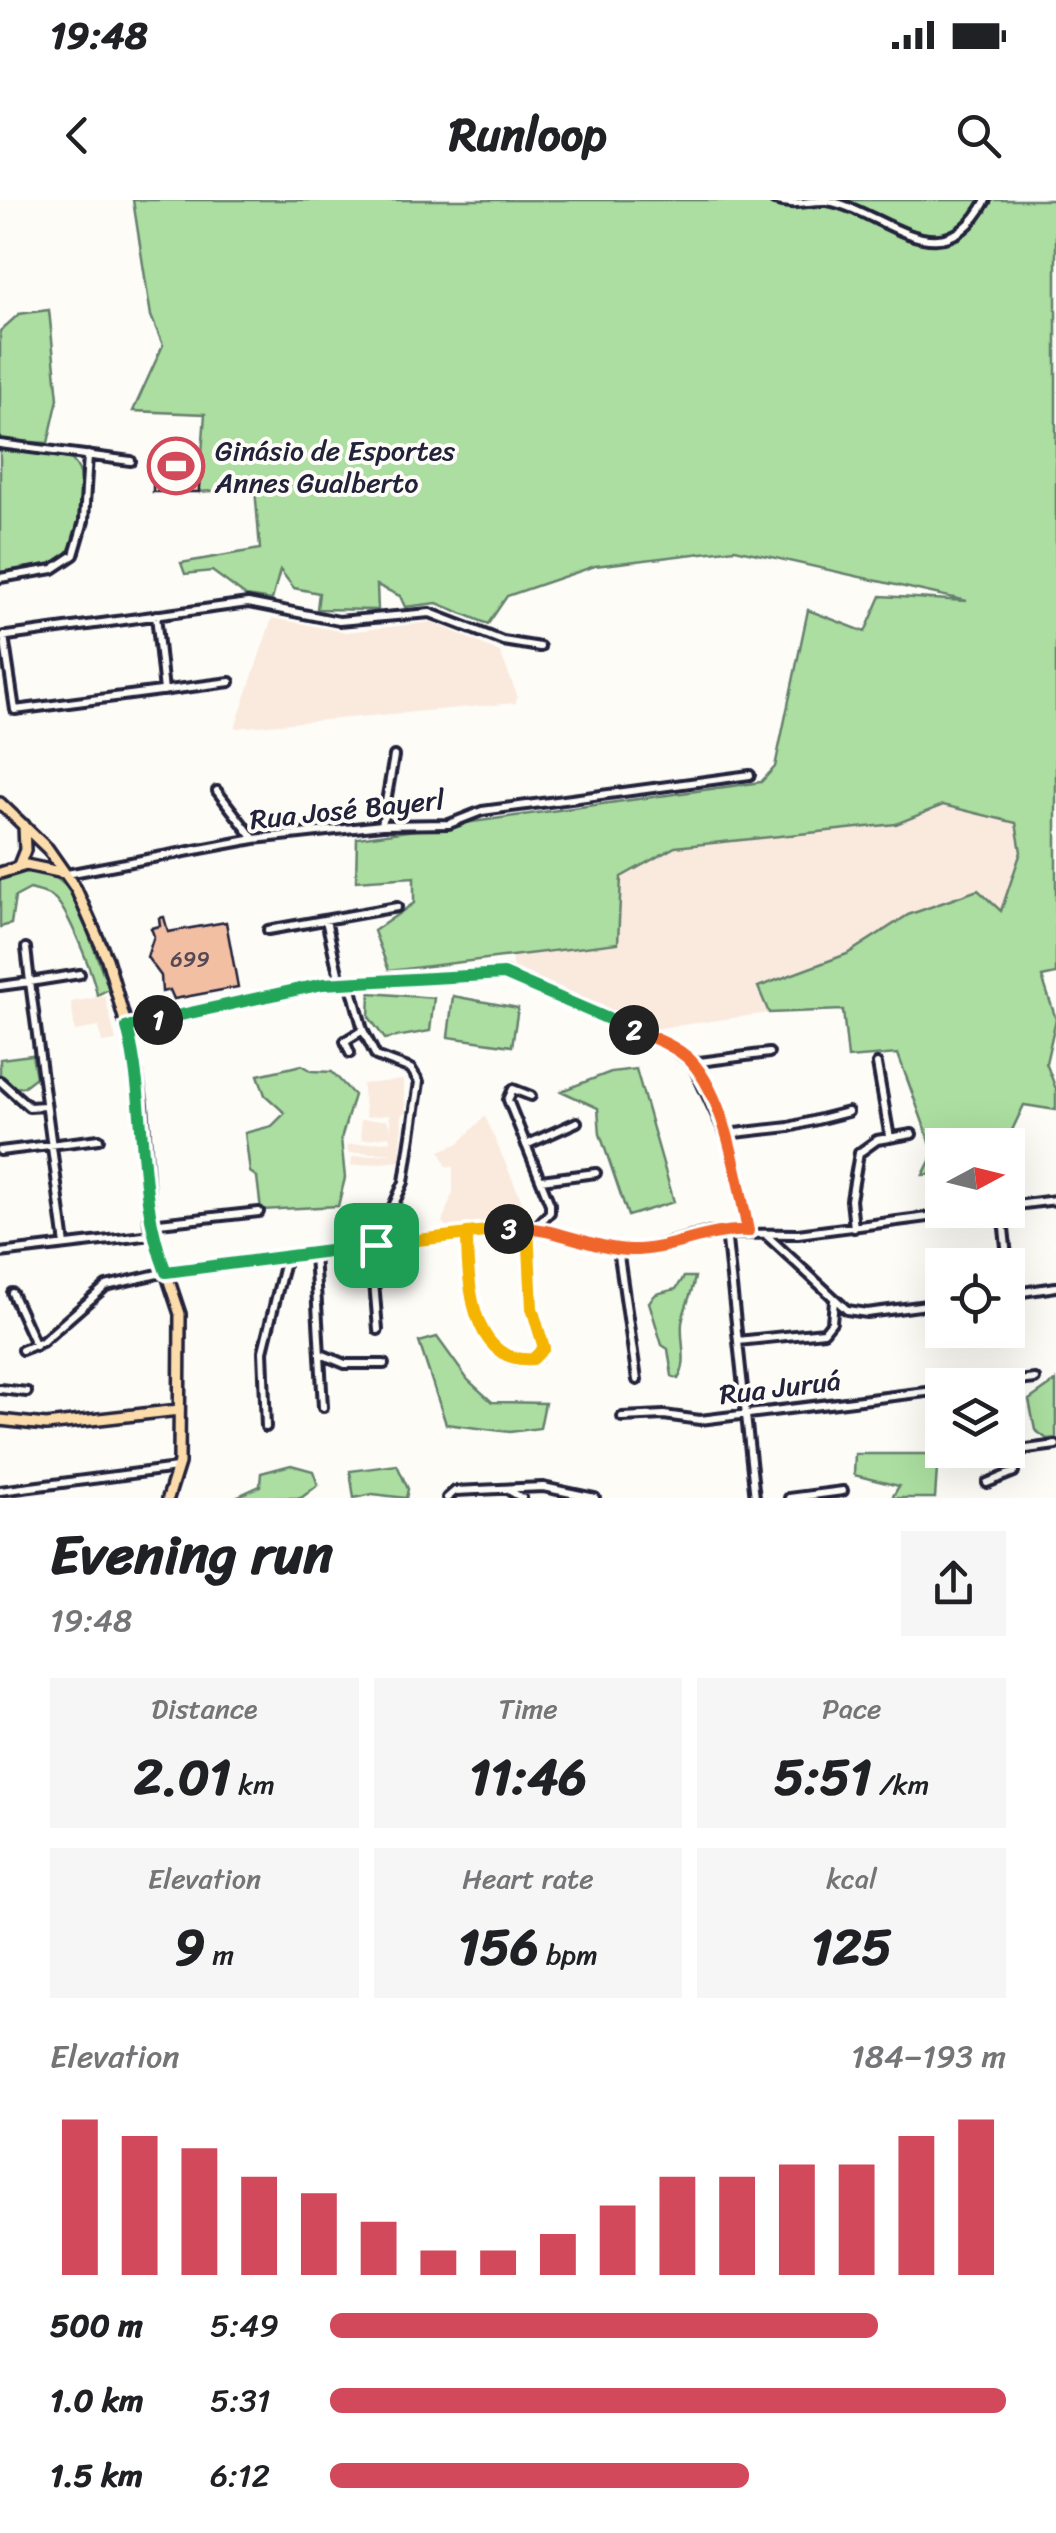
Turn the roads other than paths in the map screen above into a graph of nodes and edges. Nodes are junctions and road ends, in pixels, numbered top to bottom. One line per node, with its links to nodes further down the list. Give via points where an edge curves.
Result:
1 (774, 200): 2 (street, via 795,207 830,201 900,234 938,240 973,225)
2 (986, 200)
3 (0, 444): 4 (street)
4 (88, 454): 5 (street); 6 (street, via 84,521 74,555 53,568)
5 (131, 461)
6 (0, 578)
7 (156, 615): 8 (street); 9 (street, via 243,604 348,621 430,613 503,641); 11 (street)
8 (2, 636): 11 (street, via 14,710)
9 (540, 647)
10 (230, 682): 11 (street)
11 (164, 690)
12 (394, 756): 17 (street)
13 (750, 776): 17 (street, Rua José Bayerl, via 482,811 449,824)
14 (217, 791): 18 (street)
15 (0, 803): 16 (main road)
16 (24, 824): 19 (main road); 21 (main road)
17 (382, 826): 18 (street, Rua José Bayerl)
18 (254, 839): 21 (street, Rua José Bayerl)
19 (18, 866): 20 (main road); 21 (main road)
20 (0, 874)
21 (67, 874): 31 (main road, via 101,944)
22 (397, 907): 23 (street)
23 (326, 920): 24 (street); 28 (street)
24 (268, 930)
25 (26, 948): 27 (street)
26 (80, 974): 27 (street)
27 (30, 982): 30 (street); 39 (street)
28 (340, 982): 29 (street); 31 (street)
29 (350, 982): 32 (street); 35 (street, via 504,974 666,1044)
30 (0, 986)
31 (127, 1027): 57 (main road, via 140,1087)
32 (363, 1030): 33 (street, via 345,1040); 62 (street, via 376,1056 412,1068 418,1082 407,1168)
33 (350, 1053)
34 (769, 1053): 35 (street)
35 (692, 1063): 42 (street)
36 (876, 1064): 44 (street)
37 (0, 1081): 39 (street, via 29,1107)
38 (531, 1096): 46 (street, via 518,1088 508,1095)
39 (46, 1106): 47 (street)
40 (848, 1112): 42 (street)
41 (576, 1122): 46 (street)
42 (726, 1134): 58 (street)
43 (912, 1134): 44 (street)
44 (890, 1138): 56 (street, via 859,1153 850,1200)
45 (99, 1139): 47 (street)
46 (526, 1144): 50 (street)
47 (52, 1145): 48 (street); 63 (street)
48 (0, 1151)
49 (596, 1173): 50 (street)
50 (540, 1180): 55 (street, via 551,1209)
51 (1056, 1200): 52 (street)
52 (1025, 1205)
53 (259, 1212): 57 (street)
54 (925, 1218): 56 (street)
55 (532, 1227): 60 (street); 60 (street, via 532,1308 543,1351 533,1359 518,1360 485,1335 470,1282); 64 (street)
56 (854, 1228): 61 (street)
57 (151, 1229): 63 (street); 68 (main road)
58 (748, 1231): 59 (street); 61 (street)
59 (726, 1232): 64 (street); 75 (street)
60 (467, 1233): 62 (street)
61 (764, 1233): 72 (street)
62 (373, 1245): 66 (street); 74 (street)
63 (64, 1246): 65 (street)
64 (618, 1249): 81 (street)
65 (0, 1253)
66 (314, 1254): 67 (street); 78 (street)
67 (286, 1257): 68 (street); 91 (street, via 264,1351)
68 (166, 1272): 76 (street, via 106,1286); 87 (main road, via 180,1314)
69 (1056, 1287): 70 (street)
70 (1025, 1292)
71 (12, 1293): 76 (street)
72 (834, 1301): 73 (street, via 860,1313); 75 (street, via 824,1332)
73 (925, 1305)
74 (378, 1330)
75 (738, 1341): 88 (street)
76 (36, 1346): 77 (street)
77 (22, 1350)
78 (320, 1354): 79 (street, via 352,1366); 86 (street)
79 (384, 1364)
80 (1035, 1379): 82 (street)
81 (637, 1380)
82 (1025, 1381)
83 (0, 1389): 84 (street)
84 (27, 1392)
85 (925, 1392): 88 (street, Rua Juruá)
86 (323, 1407)
87 (179, 1410): 90 (main road, via 56,1425); 94 (main road)
88 (746, 1414): 89 (street, Rua Juruá); 104 (street)
89 (622, 1417)
90 (0, 1420)
91 (266, 1427)
92 (1056, 1446): 93 (street)
93 (1025, 1449)
94 (178, 1468): 97 (street); 100 (main road)
95 (1012, 1468): 96 (street, via 1012,1476)
96 (987, 1483)
97 (0, 1490)
98 (843, 1491): 105 (street)
99 (508, 1493): 101 (street, via 456,1491); 102 (street); 103 (street, via 543,1487)
100 (168, 1498)
101 (447, 1498)
102 (522, 1498)
103 (595, 1498)
104 (755, 1498)
105 (789, 1498)

